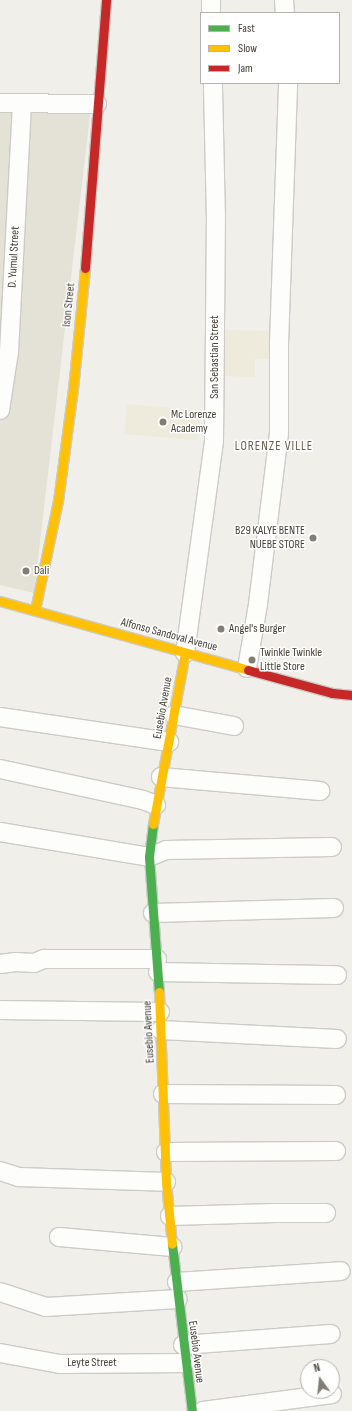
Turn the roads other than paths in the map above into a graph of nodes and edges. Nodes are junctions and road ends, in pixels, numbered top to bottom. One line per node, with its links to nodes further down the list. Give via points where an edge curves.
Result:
1 (106, 0): 10 (street, Ison Street)
2 (210, 0): 4 (street)
3 (284, 0): 5 (street)
4 (211, 12)
5 (285, 12)
6 (213, 84): 14 (street, San Sebastian Street, via 216,220 214,441)
7 (288, 84): 15 (street, via 279,344 279,433 258,604)
8 (0, 103): 9 (street)
9 (22, 104): 10 (street); 11 (street, D. Yumul Street, via 9,352)
10 (97, 104): 13 (street, Ison Street, via 73,389 58,501)
11 (0, 410)
12 (0, 601): 13 (street, Alfonso Sandoval Avenue)
13 (35, 610): 14 (street, Alfonso Sandoval Avenue)
14 (185, 653): 15 (street, Alfonso Sandoval Avenue); 17 (street, Eusebio Avenue)
15 (246, 668): 16 (street, Alfonso Sandoval Avenue, via 332,693)
16 (352, 695)
17 (174, 715): 19 (street); 20 (street, Eusebio Avenue)
18 (0, 717): 20 (street)
19 (234, 726)
20 (169, 742): 22 (street, Eusebio Avenue)
21 (0, 769): 24 (street)
22 (161, 777): 23 (street); 24 (street, Eusebio Avenue)
23 (320, 791)
24 (156, 805): 27 (street, Eusebio Avenue)
25 (0, 832): 27 (street)
26 (332, 847): 27 (street, via 166,850)
27 (149, 857): 29 (street, Eusebio Avenue)
28 (334, 908): 29 (street)
29 (153, 913): 31 (street, Eusebio Avenue)
30 (0, 964): 31 (street, via 34,963 44,959)
31 (157, 965): 32 (street); 34 (street, Eusebio Avenue)
32 (337, 975)
33 (0, 1010): 34 (street)
34 (160, 1012): 35 (street, Eusebio Avenue)
35 (161, 1030): 36 (street); 37 (street, Eusebio Avenue)
36 (337, 1039)
37 (163, 1094): 38 (street); 40 (street, Eusebio Avenue)
38 (336, 1095)
39 (336, 1151): 40 (street)
40 (166, 1152): 42 (street, Eusebio Avenue)
41 (0, 1171): 42 (street, via 19,1177)
42 (166, 1182): 44 (street, Eusebio Avenue)
43 (326, 1213): 44 (street)
44 (170, 1216): 46 (street, Eusebio Avenue)
45 (60, 1237): 46 (street)
46 (173, 1247): 48 (street, Eusebio Avenue)
47 (341, 1271): 48 (street)
48 (177, 1290): 49 (street, via 46,1307); 51 (street, Eusebio Avenue)
49 (0, 1292)
50 (331, 1334): 51 (street)
51 (182, 1345): 53 (street, Eusebio Avenue)
52 (0, 1353): 53 (street, Leyte Street, via 60,1364)
53 (184, 1363): 55 (street, Eusebio Avenue)
54 (300, 1398): 56 (street)
55 (192, 1411)
56 (203, 1411)

